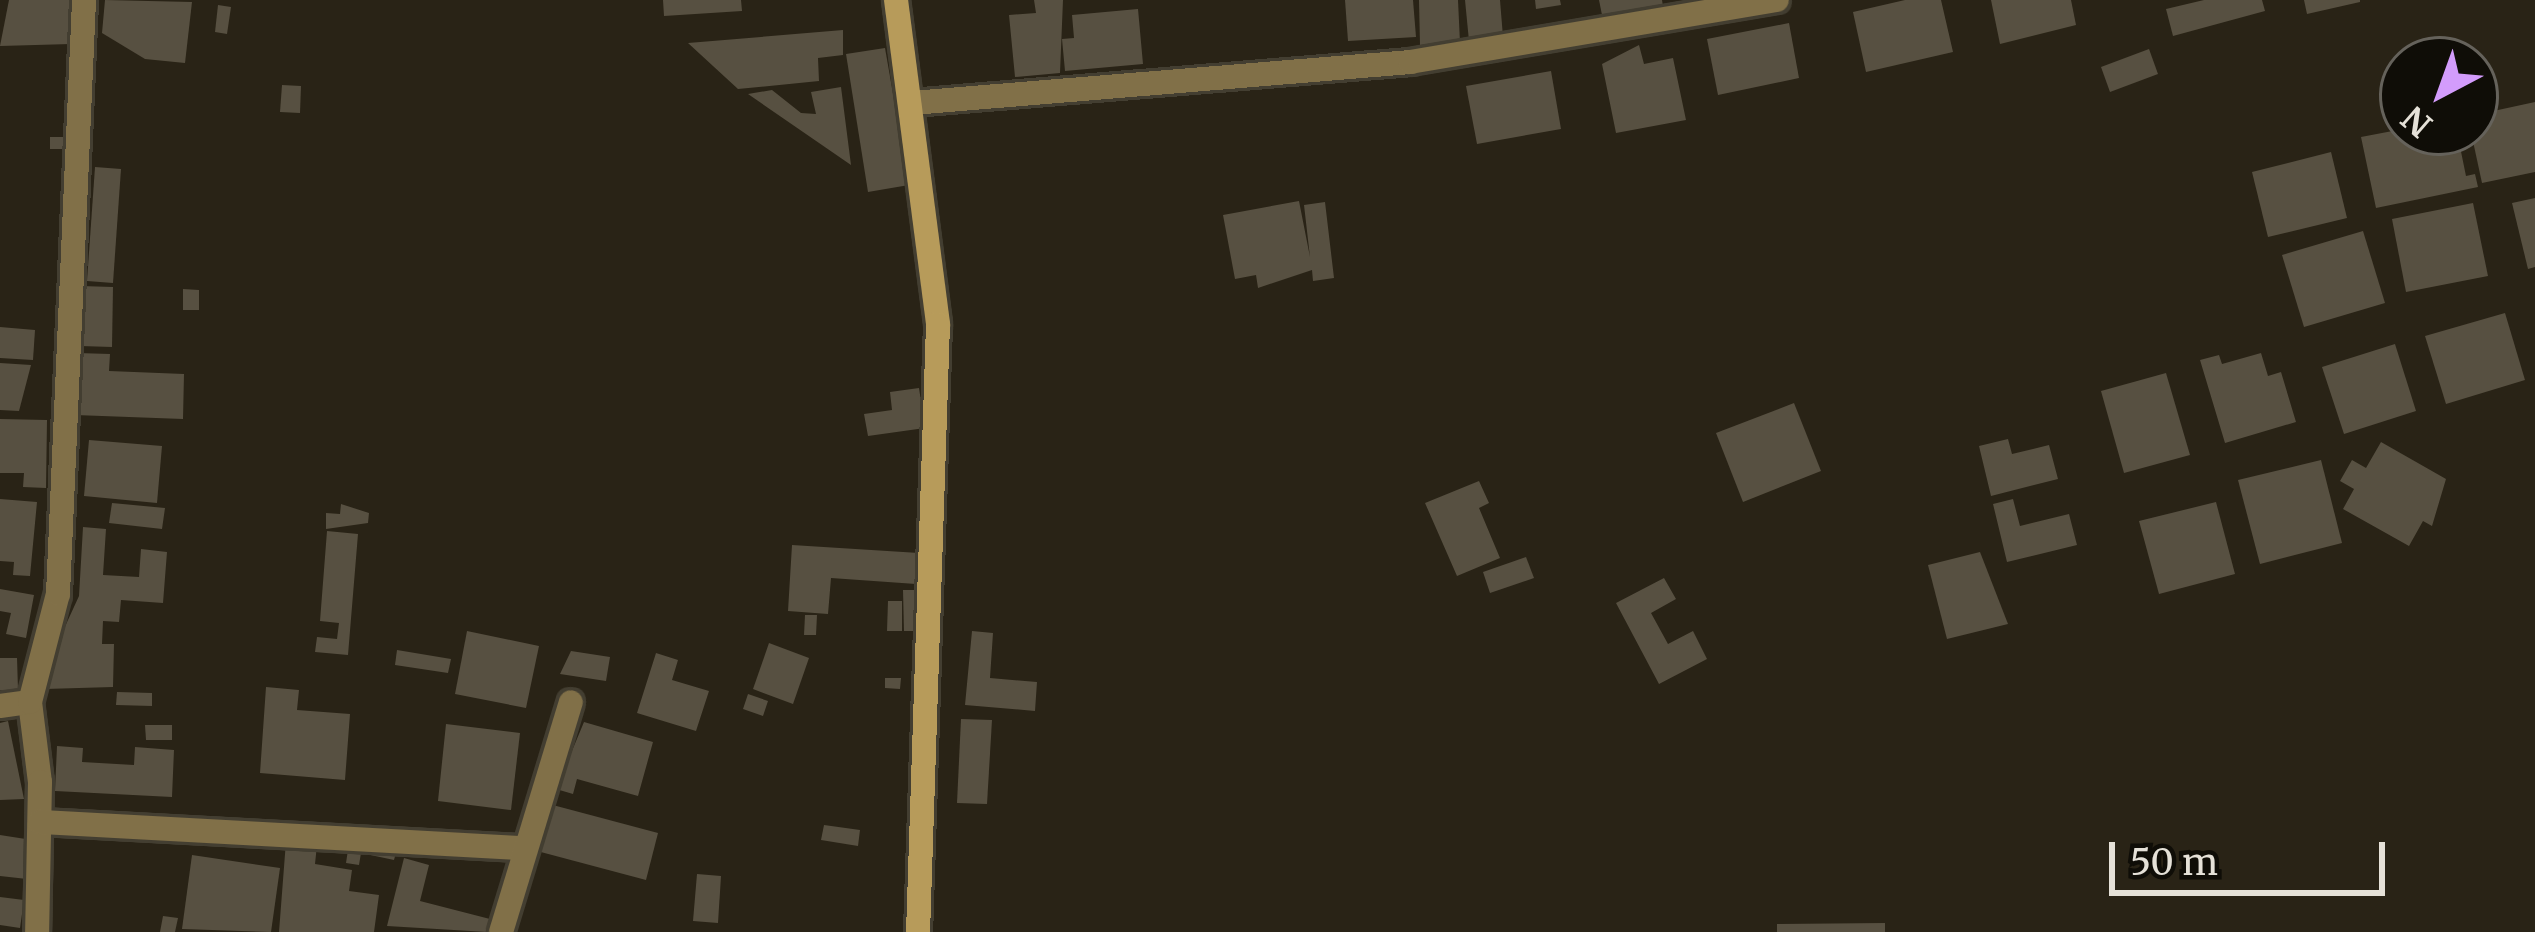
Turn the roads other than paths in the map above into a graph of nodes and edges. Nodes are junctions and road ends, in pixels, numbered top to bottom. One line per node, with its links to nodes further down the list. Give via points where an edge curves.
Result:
1 (84, 0): 5 (street, via 58,594)
2 (896, 0): 4 (street)
3 (1777, 0): 4 (street, via 1410,62)
4 (912, 103): 12 (street, via 938,324)
5 (30, 702): 7 (street); 8 (street)
6 (571, 702): 9 (street)
7 (0, 706)
8 (40, 822): 9 (street); 10 (street)
9 (525, 848): 11 (street)
10 (37, 932)
11 (501, 932)
12 (918, 932)

